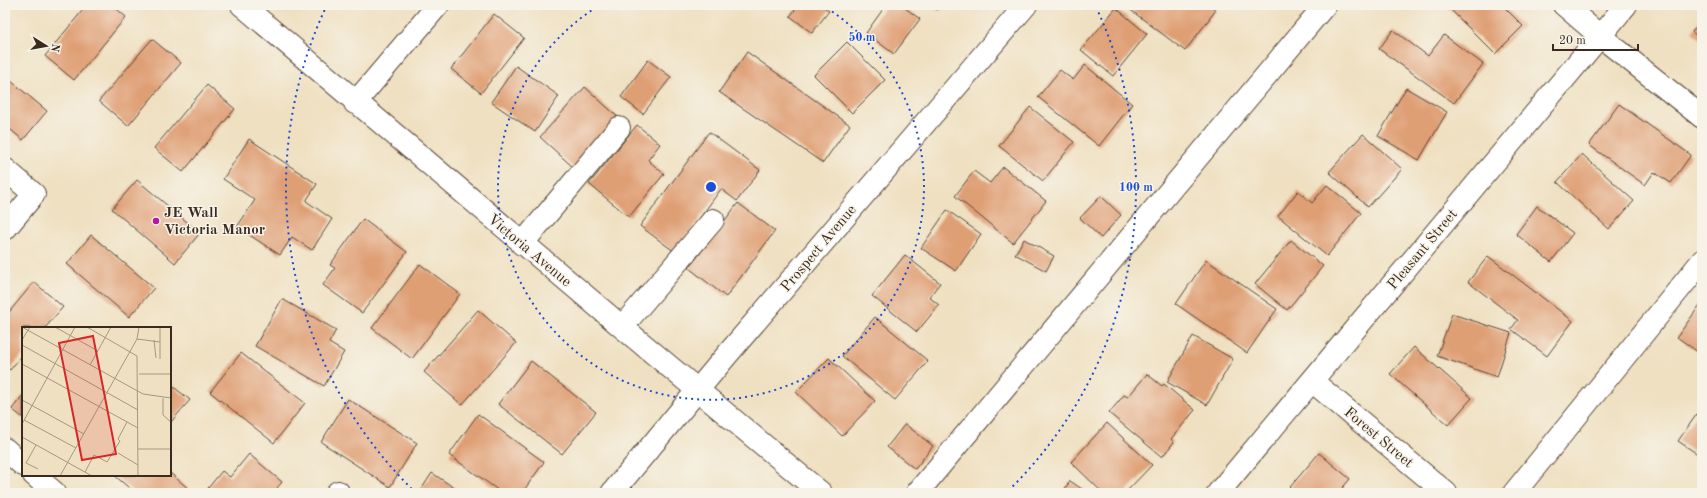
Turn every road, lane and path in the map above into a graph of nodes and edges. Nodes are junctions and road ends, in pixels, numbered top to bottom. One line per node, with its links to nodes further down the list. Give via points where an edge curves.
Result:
1 (242, 5): 8 (street, Victoria Avenue)
2 (438, 5): 8 (street)
3 (1026, 5): 18 (street, Prospect Avenue)
4 (1325, 5): 25 (street)
5 (1564, 5): 7 (street)
6 (1626, 5): 7 (street, Pleasant Street)
7 (1600, 36): 9 (street); 17 (street, Pleasant Street)
8 (355, 103): 14 (street, Victoria Avenue)
9 (1702, 117)
10 (619, 128): 14 (street)
11 (5, 169): 13 (street, via 34,194)
12 (712, 220): 16 (street)
13 (5, 228)
14 (522, 244): 16 (street, Victoria Avenue)
15 (1702, 261): 28 (street)
16 (622, 327): 18 (street, Victoria Avenue)
17 (1312, 381): 26 (street, Pleasant Street); 27 (street, Forest Street)
18 (697, 390): 23 (street, Prospect Avenue); 24 (street, Victoria Avenue)
19 (5, 449): 20 (street)
20 (22, 464)
21 (35, 476): 22 (street)
22 (55, 493)
23 (612, 493)
24 (821, 493)
25 (917, 493)
26 (1218, 493)
27 (1446, 493)
28 (1514, 493)

